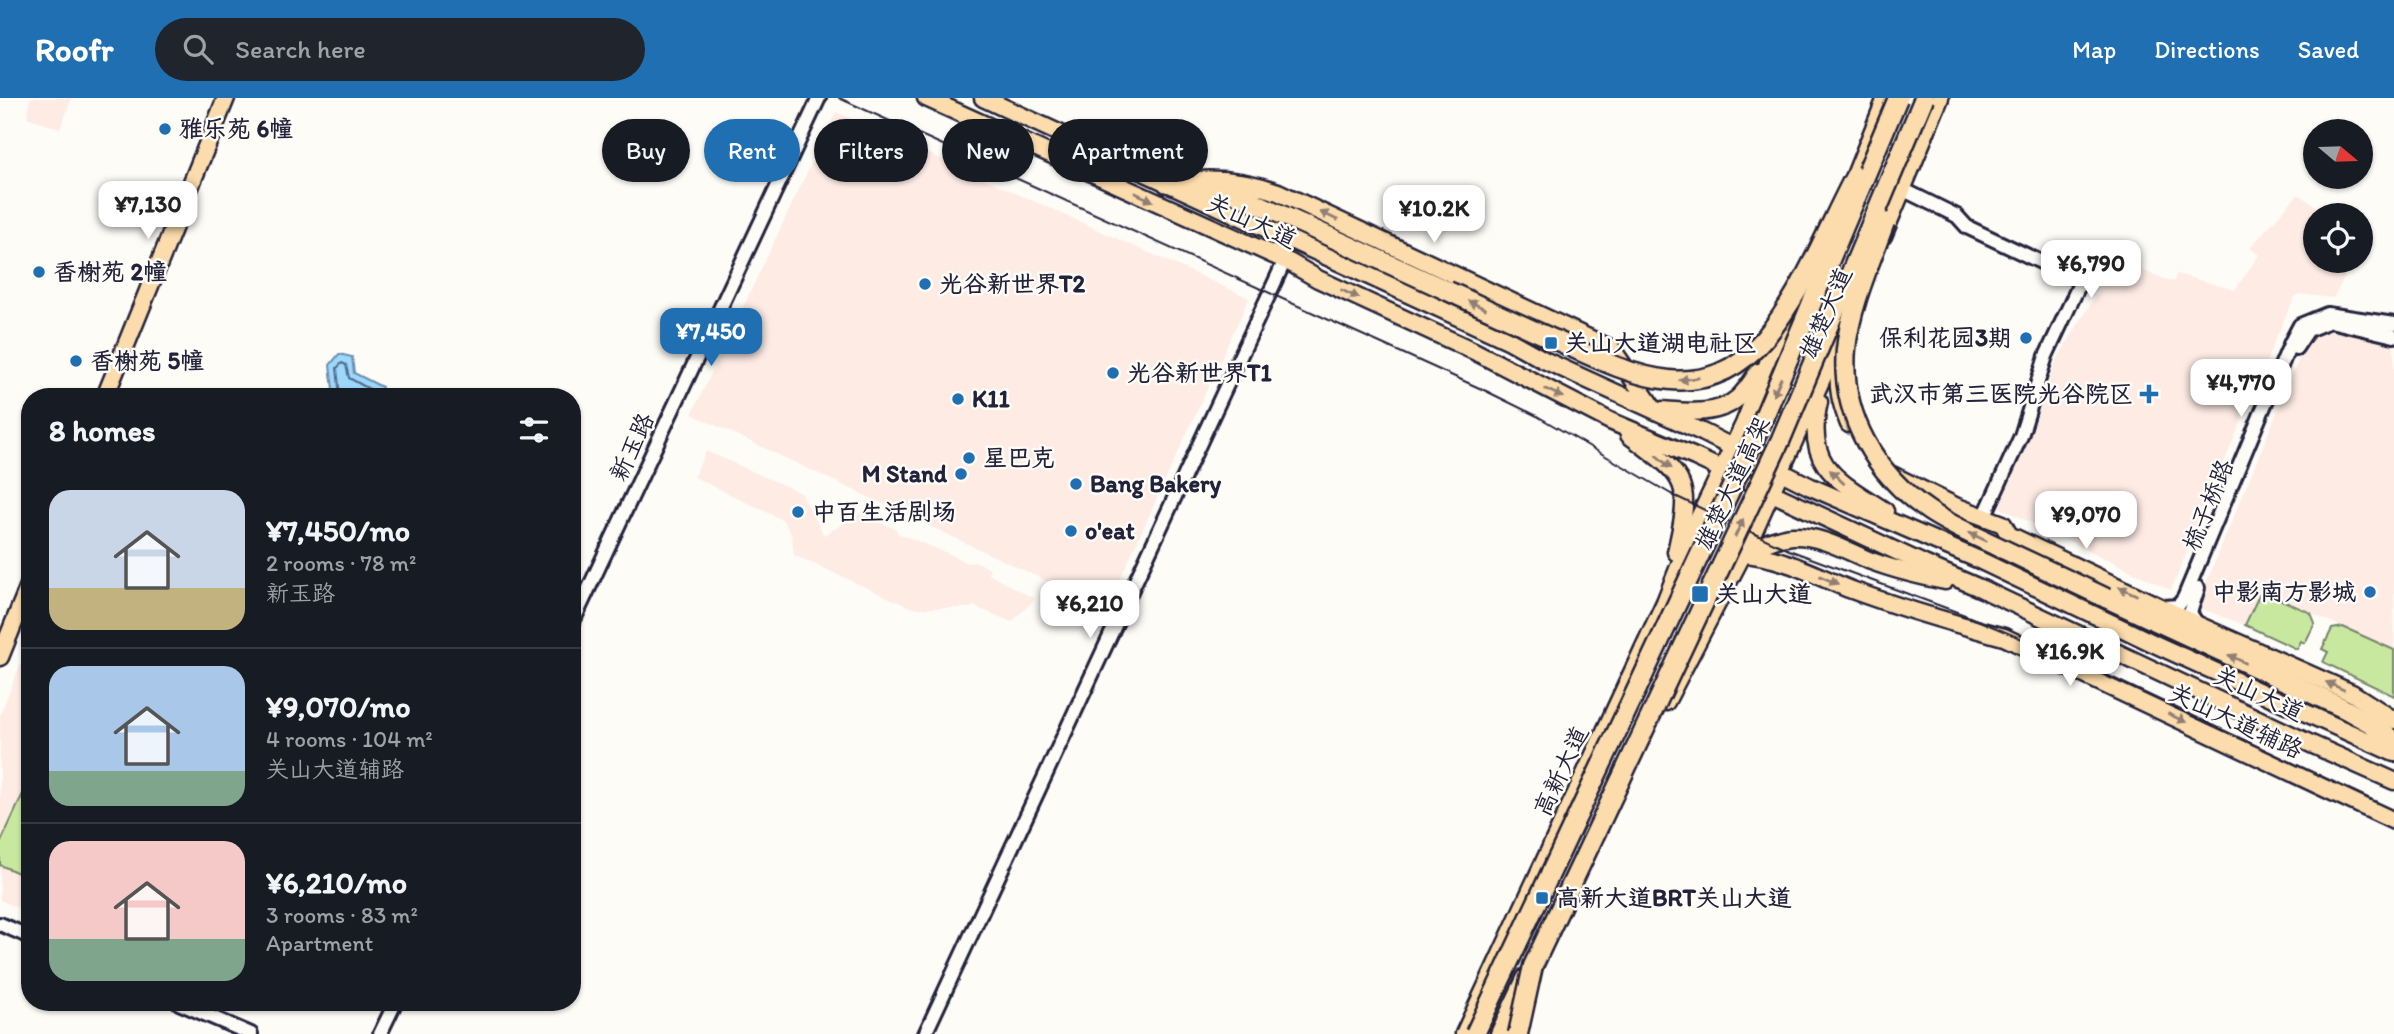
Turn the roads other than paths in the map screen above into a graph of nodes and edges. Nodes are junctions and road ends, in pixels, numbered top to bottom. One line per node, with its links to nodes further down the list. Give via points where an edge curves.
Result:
1 (226, 98): 20 (main road)
2 (819, 98): 37 (street, 新玉路)
3 (926, 98): 12 (main road, 关山大道, one-way to 12)
4 (983, 98): 10 (main road, 关山大道)
5 (1886, 98): 18 (main road, 雄楚大道, via 1834,226)
6 (1897, 98): 10 (highway, one-way to 10, bridge, via 1792,299 1764,338 1732,366 1682,380 1649,378 1617,368 1228,190); 55 (highway, 雄楚大道高架, one-way to 55, bridge, via 1758,430)
7 (1924, 98): 48 (highway, 雄楚大道高架, one-way to 7, bridge, via 1780,439)
8 (1931, 98): 42 (highway, one-way to 8, bridge, via 2343,708 1930,512 1893,481 1871,453 1858,427 1846,378 1846,349 1870,261)
9 (1940, 98): 11 (main road, 雄楚大道)
10 (1167, 183): 21 (main road, 关山大道); 21 (main road, one-way to 10, via 1612,349 1278,192 1221,178)
11 (1902, 189): 16 (main road, 雄楚大道); 28 (street, via 1956,216 1966,227 2081,281 2046,356 2021,436)
12 (1285, 260): 22 (main road, 关山大道, one-way to 22); 53 (street)
13 (2394, 314): 14 (street)
14 (2378, 321): 15 (street); 38 (street, via 2327,314 2300,325 2184,598 2178,606)
15 (2394, 324)
16 (1845, 328): 19 (main road, 雄楚大道); 27 (main road, via 1839,397 1857,440 1868,456 1894,477)
17 (2394, 335): 39 (street, 梳子桥路, via 2330,321 2302,337 2191,604 2192,619)
18 (1772, 353): 21 (main road, via 1740,396 1724,406 1692,412); 23 (main road, 雄楚大道)
19 (1826, 373): 25 (main road, 雄楚大道); 31 (main road, one-way to 19, via 1836,480 1825,465 1816,447 1814,426)
20 (109, 388)
21 (1654, 410): 23 (main road, 关山大道)
22 (1610, 421): 24 (main road, 关山大道); 35 (main road, one-way to 35, via 1669,465 1680,481 1685,508)
23 (1733, 447): 24 (main road, 雄楚大道); 25 (main road, 关山大道)
24 (1722, 470): 26 (main road, 关山大道); 29 (main road, 雄楚大道)
25 (1780, 471): 26 (main road, 雄楚大道); 31 (main road, 关山大道)
26 (1770, 493): 32 (main road, 雄楚大道); 34 (main road, 关山大道)
27 (1955, 506): 28 (main road); 31 (main road)
28 (1984, 517): 30 (main road, via 2003,524)
29 (1695, 526): 35 (main road, 高新大道)
30 (2009, 535): 33 (main road); 38 (main road, one-way to 30)
31 (1934, 542): 33 (main road, 关山大道)
32 (1745, 549): 34 (main road, via 1807,537 1920,576); 45 (main road, 关山大道辅路, one-way to 45, via 1849,589 2004,637); 57 (main road, via 1641,751)
33 (1994, 567): 43 (main road, 关山大道)
34 (1982, 589): 44 (main road, 关山大道)
35 (1665, 602): 54 (main road, 高新大道)
36 (21, 605): 40 (main road)
37 (581, 605)
38 (2160, 607): 39 (main road)
39 (2198, 625): 41 (main road, one-way to 39, via 2351,693)
40 (0, 657)
41 (2394, 720)
42 (2394, 740)
43 (2394, 753)
44 (2394, 780)
45 (2394, 821)
46 (0, 925): 47 (street)
47 (21, 933)
48 (1533, 966): 56 (highway, 雄楚大道高架, bridge); 58 (highway, bridge)
49 (198, 1011): 51 (street)
50 (391, 1011): 52 (street)
51 (251, 1034)
52 (380, 1034)
53 (925, 1034)
54 (1464, 1034)
55 (1475, 1034)
56 (1500, 1034)
57 (1512, 1034)
58 (1518, 1034)

